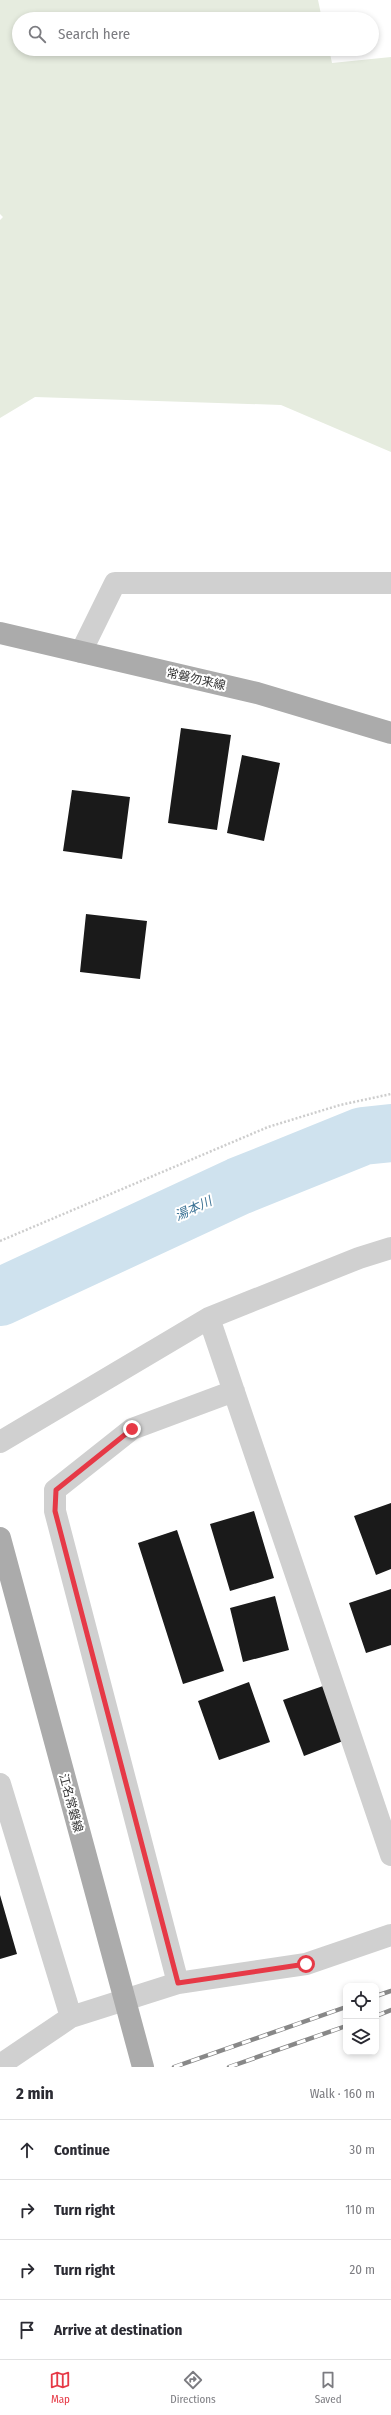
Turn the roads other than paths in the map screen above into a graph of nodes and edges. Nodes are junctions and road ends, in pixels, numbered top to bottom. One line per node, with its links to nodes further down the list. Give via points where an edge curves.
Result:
1 (391, 582): 3 (street, via 115,583)
2 (0, 634): 3 (main road, 常磐勿来線)
3 (81, 652): 4 (main road, 常磐勿来線, via 257,693)
4 (391, 733)
5 (391, 1248): 6 (street, via 359,1258)
6 (209, 1318): 7 (street); 8 (street)
7 (234, 1391): 11 (street); 13 (street, via 132,1429 56,1490 55,1511)
8 (0, 1442)
9 (0, 1538): 16 (main road, 江名常磐線)
10 (0, 1784): 14 (street)
11 (391, 1855)
12 (391, 1935): 13 (street, via 306,1964)
13 (178, 1983): 14 (street)
14 (71, 2017): 15 (street)
15 (0, 2064)
16 (143, 2067)

